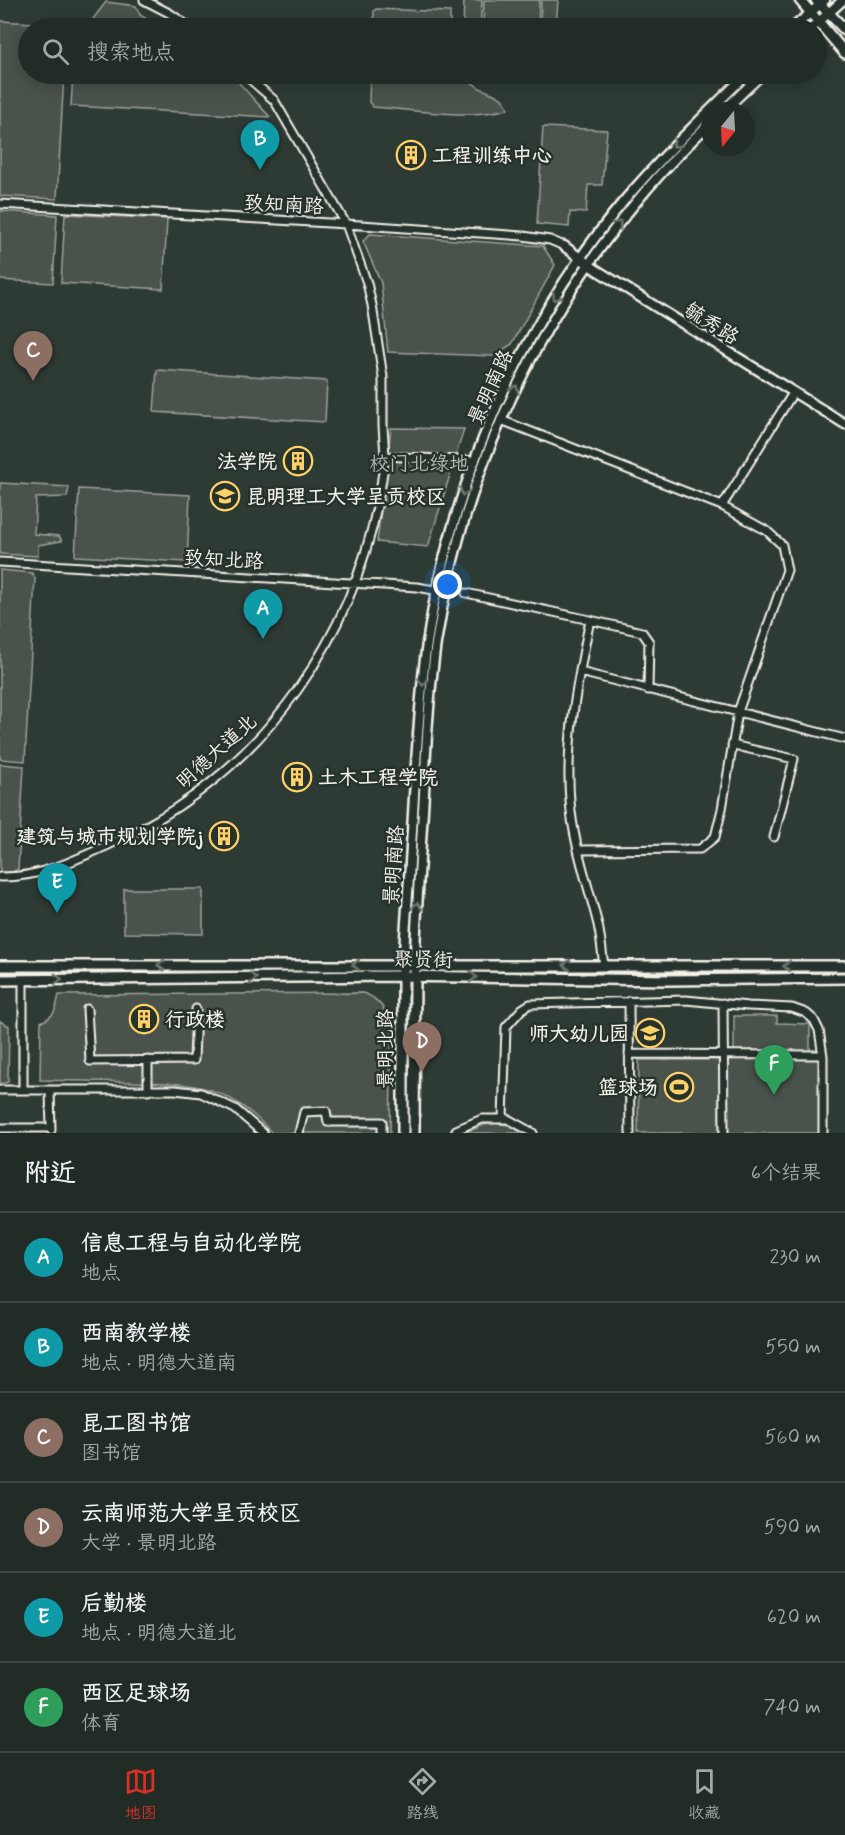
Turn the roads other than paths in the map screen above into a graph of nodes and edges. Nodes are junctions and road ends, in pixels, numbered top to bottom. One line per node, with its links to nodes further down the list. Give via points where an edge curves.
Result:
1 (144, 0): 7 (street)
2 (800, 0): 5 (main road)
3 (843, 0): 6 (street)
4 (820, 1): 5 (street); 6 (main road)
5 (811, 13): 8 (street); 9 (main road)
6 (829, 13): 10 (street); 11 (main road)
7 (177, 18)
8 (805, 18)
9 (813, 18)
10 (824, 18)
11 (845, 30)
12 (827, 36): 13 (main road)
13 (845, 53)
14 (256, 84): 20 (street, 明德大道北, via 274,100)
15 (737, 84): 22 (street, 景明南路, one-way to 22, via 622,203)
16 (751, 84): 17 (street)
17 (732, 102)
18 (701, 132): 22 (street, 景明南路, one-way to 18)
19 (0, 204): 20 (street, 致知南路)
20 (346, 224): 21 (street, 致知南路, via 541,238); 26 (street, 明德大道北, via 372,305 383,377)
21 (564, 246): 22 (street, 毓秀路)
22 (584, 262): 23 (street, 毓秀路); 24 (street, 景明南路, one-way to 22); 27 (street, 景明南路, one-way to 27, via 537,327 513,371)
23 (793, 393): 25 (street, 毓秀路); 28 (street)
24 (501, 420): 28 (street); 31 (street, 景明南路)
25 (845, 424)
26 (385, 456): 27 (street); 30 (street, 明德大道北, via 371,530)
27 (476, 461): 31 (street, 景明南路, one-way to 31, via 452,528)
28 (722, 506): 36 (street, via 768,531 782,545 787,570)
29 (0, 562): 30 (street, 致知北路)
30 (354, 584): 31 (street, 致知北路); 41 (street, 明德大道北, via 321,654 294,695 270,727 211,783 126,837 50,869)
31 (441, 591): 42 (street, 景明南路, one-way to 42, via 422,681); 43 (street, 景明南路, one-way to 31, via 429,704)
32 (466, 593): 33 (street)
33 (590, 620): 34 (street); 35 (street, via 642,632 649,642)
34 (580, 672): 35 (street); 40 (street, via 570,742 570,801)
35 (648, 690): 36 (street)
36 (738, 712): 37 (street); 38 (street)
37 (845, 740)
38 (732, 745): 39 (street, via 794,759); 40 (street, via 715,837 700,849)
39 (774, 837)
40 (578, 850): 45 (street)
41 (0, 877)
42 (403, 965): 43 (main road, 聚贤街); 44 (main road, 聚贤街, one-way to 44); 47 (main road, 景明北路)
43 (415, 965): 45 (main road, 聚贤街, one-way to 43); 48 (street, 景明南路)
44 (0, 966)
45 (604, 966): 46 (main road, 聚贤街, one-way to 45)
46 (845, 966)
47 (403, 976): 48 (main road, 聚贤街); 51 (main road, 聚贤街, one-way to 47); 70 (main road, 景明北路)
48 (415, 976): 49 (main road, 聚贤街, one-way to 49); 71 (main road, 景明北路)
49 (845, 978)
50 (0, 980): 51 (main road, 聚贤街)
51 (23, 980): 61 (street)
52 (629, 1001): 53 (street); 56 (street); 64 (street, via 530,1004 522,1009 506,1027)
53 (723, 1003): 57 (street); 58 (street, via 792,1008 806,1013 819,1030)
54 (196, 1008): 59 (street, via 194,1060)
55 (87, 1010): 59 (street, via 90,1061)
56 (629, 1054): 57 (street); 74 (street)
57 (723, 1055): 58 (street); 75 (street)
58 (822, 1055): 76 (street)
59 (148, 1060): 63 (street)
60 (0, 1090): 61 (street)
61 (23, 1090): 62 (street)
62 (50, 1090): 63 (street); 66 (street)
63 (148, 1091): 67 (street, via 201,1094 236,1108)
64 (503, 1119): 72 (street, via 482,1119); 73 (street)
65 (0, 1128): 66 (street)
66 (51, 1131)
67 (263, 1133)
68 (299, 1133): 69 (street, via 304,1112 326,1111 328,1122 382,1122)
69 (382, 1133)
70 (403, 1133)
71 (414, 1133)
72 (455, 1133)
73 (533, 1133)
74 (630, 1133)
75 (724, 1133)
76 (823, 1133)

